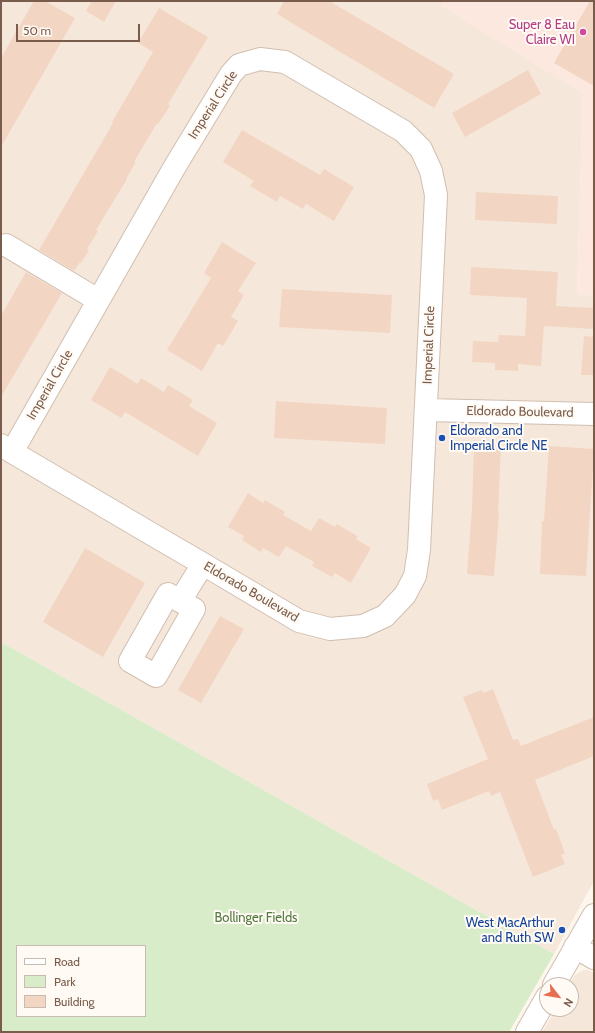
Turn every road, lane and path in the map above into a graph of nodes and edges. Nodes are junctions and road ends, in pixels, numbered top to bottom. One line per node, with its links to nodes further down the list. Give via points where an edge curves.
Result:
1 (6, 245): 2 (street)
2 (98, 300): 3 (street, Imperial Circle, via 231,74 239,65 260,59 285,62 403,131 421,149 431,171 436,195); 5 (street, Imperial Circle)
3 (427, 410): 4 (street, Eldorado Boulevard); 6 (street, Eldorado Boulevard, via 419,550 415,576 405,595 385,616 363,626 330,629 299,621)
4 (594, 414)
5 (6, 449): 6 (street, Eldorado Boulevard)
6 (203, 564): 7 (street)
7 (180, 601)
8 (594, 916): 9 (street)
9 (575, 947): 10 (street); 11 (street)
10 (594, 958)
11 (558, 977)
12 (539, 1011): 13 (street)
13 (527, 1032)

